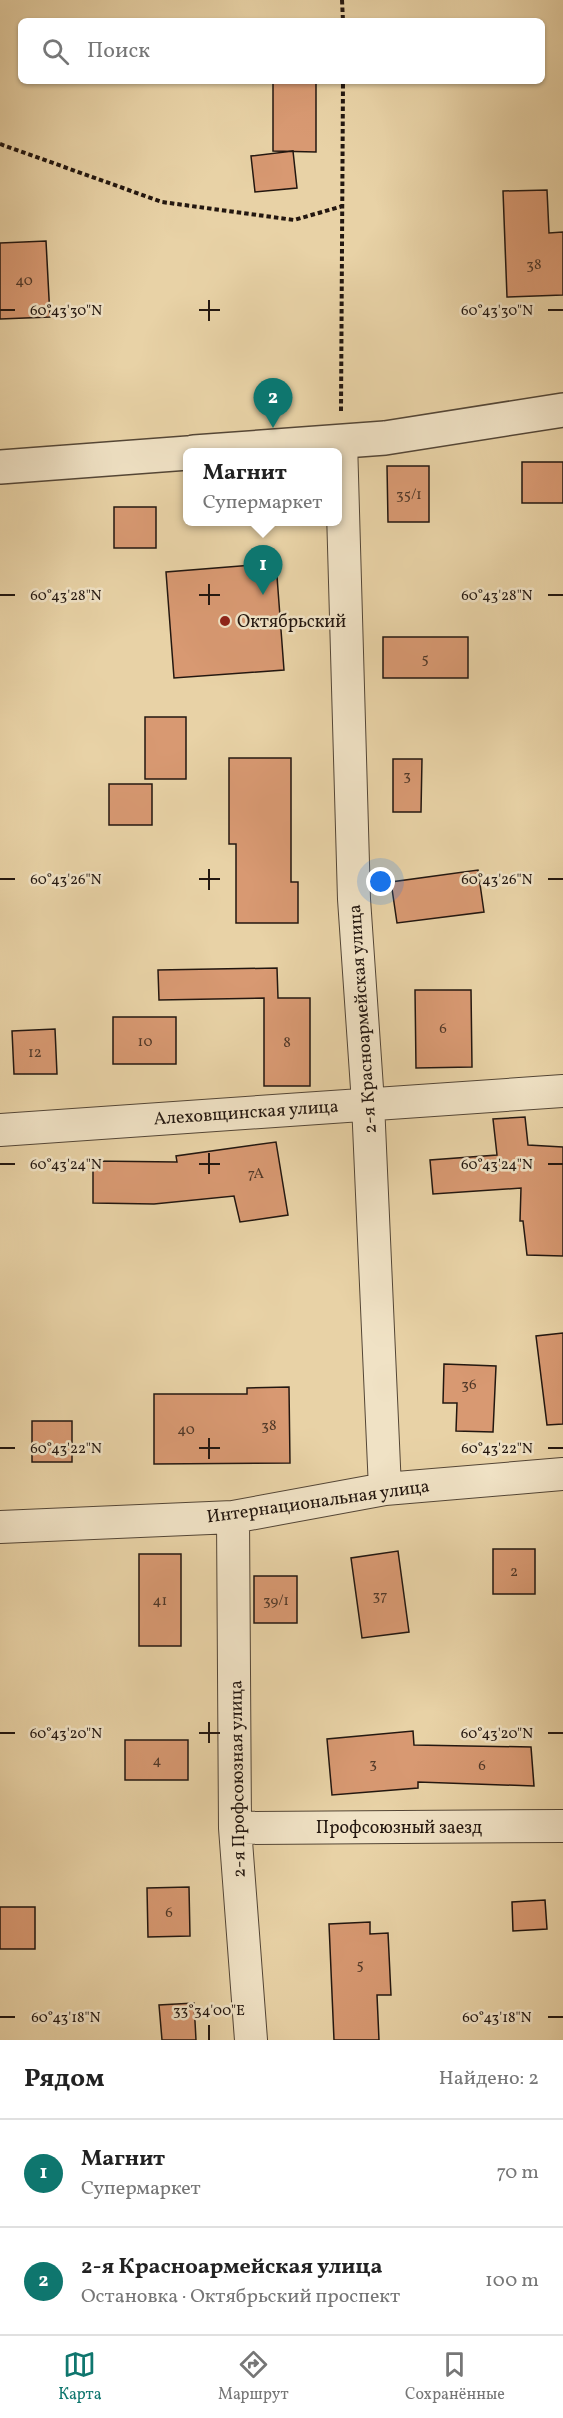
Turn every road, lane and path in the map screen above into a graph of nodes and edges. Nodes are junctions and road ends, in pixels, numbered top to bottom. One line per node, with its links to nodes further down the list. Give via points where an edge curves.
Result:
1 (342, 0): 2 (path)
2 (343, 18)
3 (343, 84): 5 (path)
4 (0, 144): 5 (path, via 162,202 294,220)
5 (343, 206): 7 (path)
6 (563, 410): 7 (street, via 385,438)
7 (341, 441): 8 (street); 9 (street, 2-я Красноармейская улица)
8 (255, 448)
9 (341, 448)
10 (183, 453): 11 (street)
11 (0, 467)
12 (342, 476): 14 (street, 2-я Красноармейская улица, via 354,899)
13 (563, 1091): 14 (street, Алеховщинская улица)
14 (368, 1103): 15 (street, Алеховщинская улица); 17 (street, 2-я Красноармейская улица)
15 (0, 1130)
16 (563, 1474): 17 (street, Интернациональная улица)
17 (385, 1489): 18 (street, Интернациональная улица)
18 (233, 1517): 19 (street, Интернациональная улица); 21 (street, 2-я Профсоюзная улица)
19 (0, 1527)
20 (563, 1826): 21 (street, Профсоюзный заезд)
21 (235, 1828): 22 (street, 2-я Профсоюзная улица)
22 (251, 2040)

